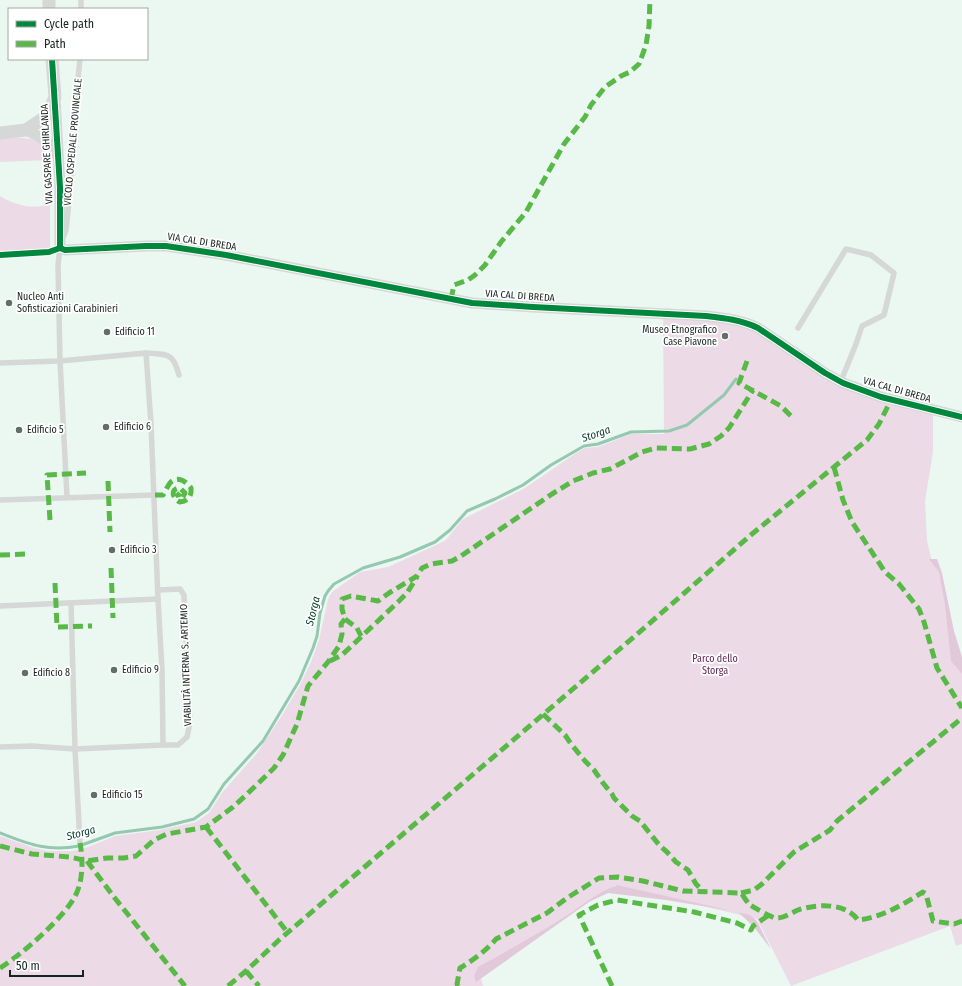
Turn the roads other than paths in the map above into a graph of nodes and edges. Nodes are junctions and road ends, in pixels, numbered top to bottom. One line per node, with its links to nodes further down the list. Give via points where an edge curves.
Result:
1 (52, 60): 3 (street, VIA GASPARE GHIRLANDA)
2 (80, 60): 7 (lane, VICOLO OSPEDALE PROVINCIALE, via 66,230)
3 (54, 97): 4 (street, VIA GASPARE GHIRLANDA, via 44,118); 6 (street, VIA GASPARE GHIRLANDA)
4 (26, 130): 5 (street, VIA GASPARE GHIRLANDA); 6 (street, via 48,142)
5 (0, 133)
6 (58, 157): 7 (street, VIA GASPARE GHIRLANDA)
7 (60, 248): 10 (lane); 13 (street, VIA CAL DI BREDA, via 65,250 166,246 226,255 472,303 732,319 747,322 758,328 825,374)
8 (798, 328): 13 (lane, via 846,249 871,255 894,273 884,315 862,326)
9 (146, 353): 10 (lane); 12 (lane, via 169,355 177,366); 15 (lane)
10 (60, 361): 11 (lane); 16 (lane)
11 (0, 363)
12 (179, 375)
13 (841, 382): 14 (street, VIA CAL DI BREDA, via 881,397)
14 (962, 418)
15 (155, 495): 16 (lane); 18 (lane)
16 (67, 497): 17 (lane)
17 (0, 500)
18 (158, 590): 19 (lane); 22 (lane, VIABILITÀ INTERNA S. ARTEMIO, via 180,589 184,595 190,723 187,737 178,745)
19 (158, 599): 20 (lane); 22 (lane)
20 (71, 603): 21 (lane); 24 (lane)
21 (0, 606)
22 (163, 745): 24 (lane, VIABILITÀ INTERNA S. ARTEMIO)
23 (0, 747): 24 (lane, VIABILITÀ INTERNA S. ARTEMIO)
24 (75, 749): 25 (lane)
25 (80, 843)

